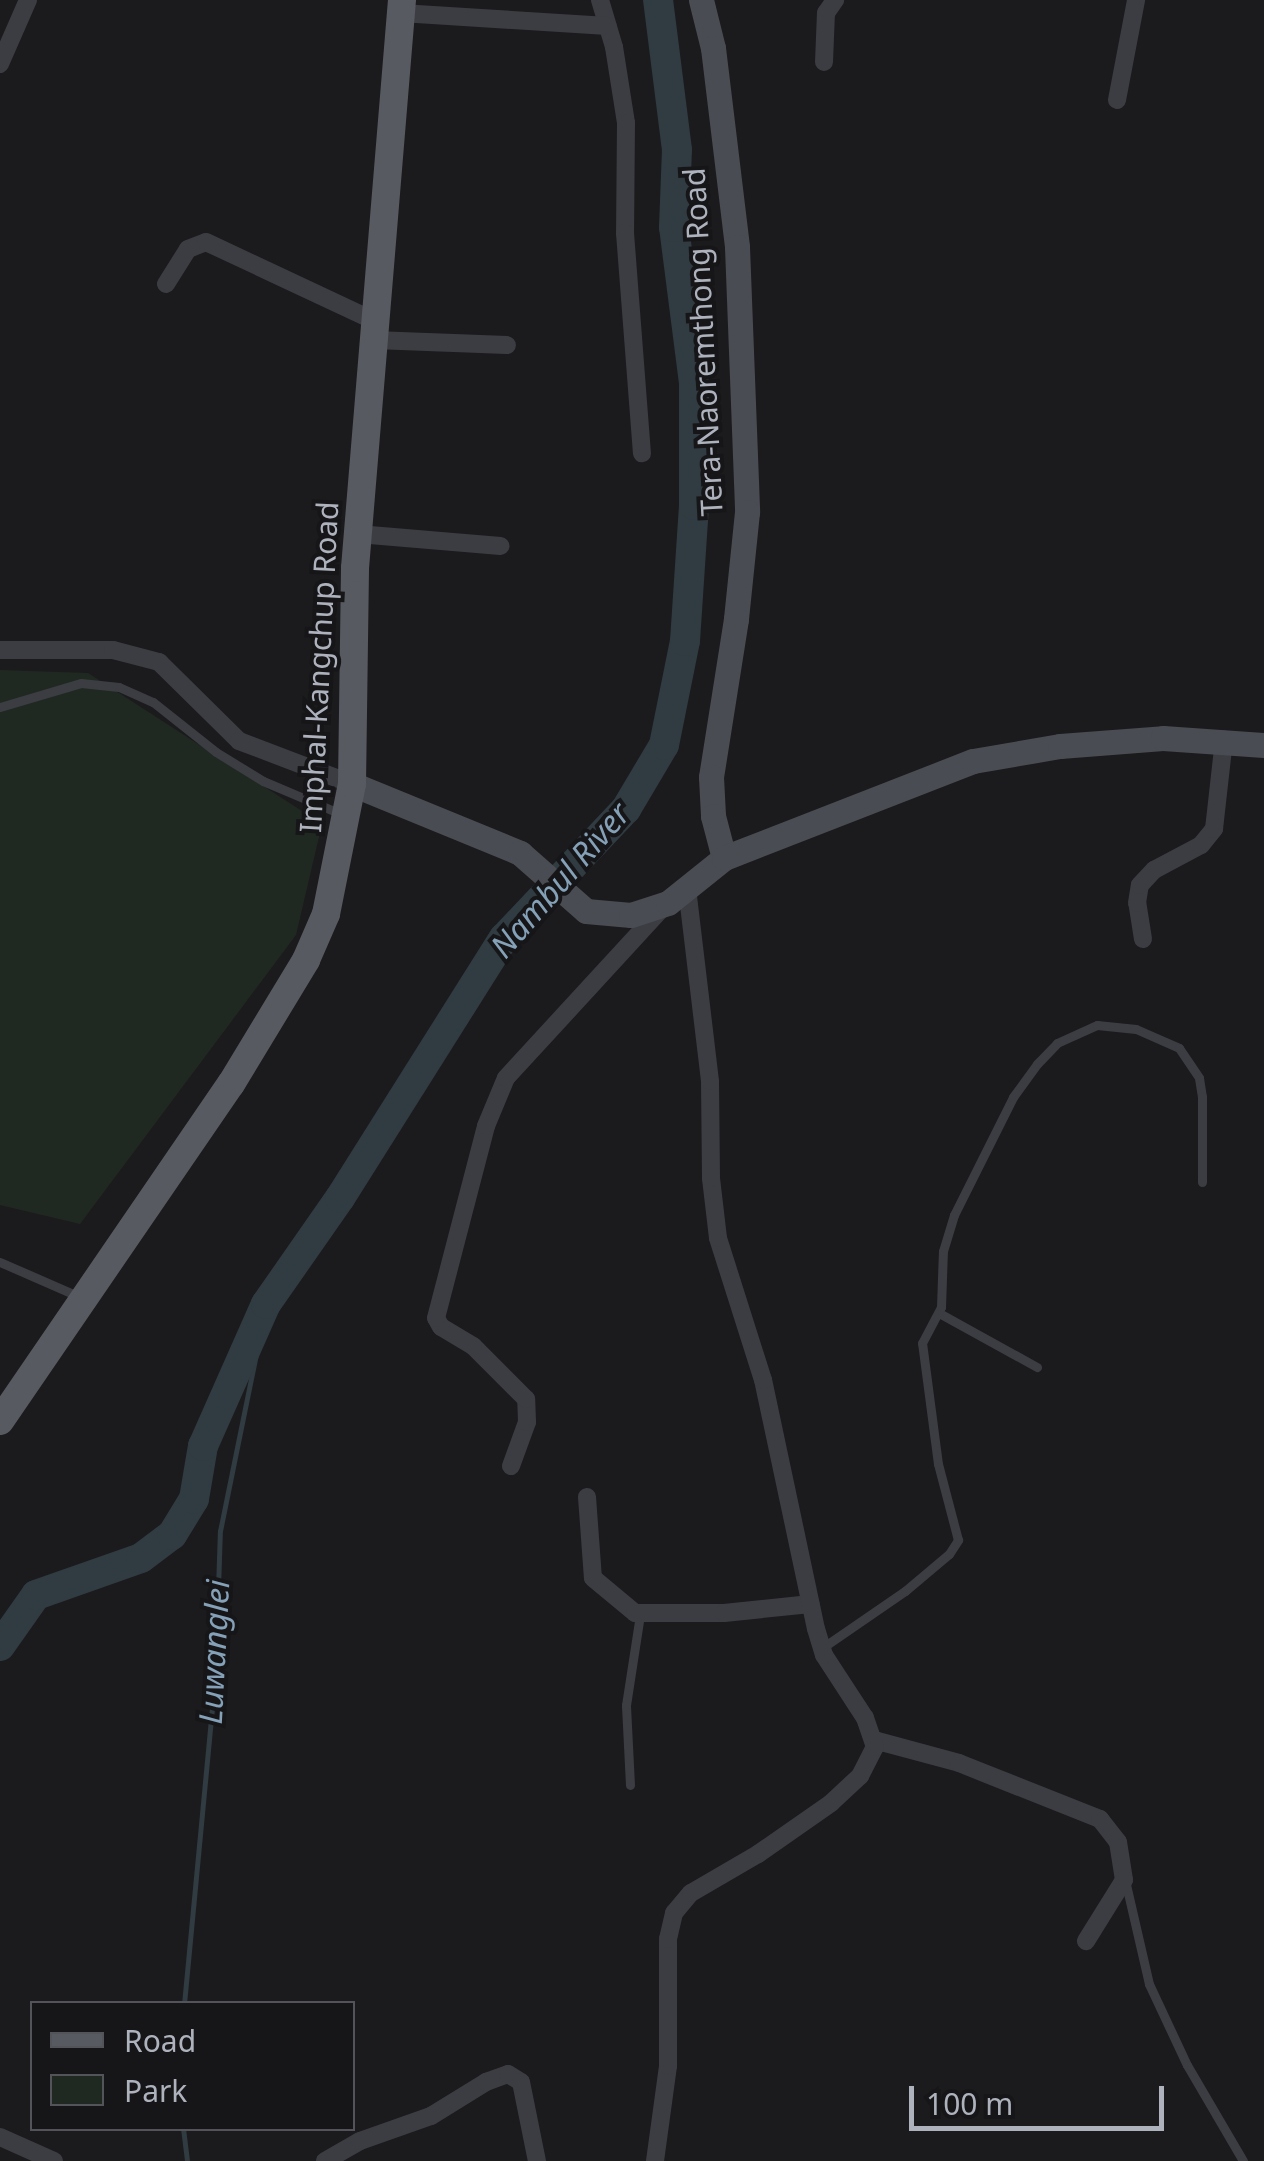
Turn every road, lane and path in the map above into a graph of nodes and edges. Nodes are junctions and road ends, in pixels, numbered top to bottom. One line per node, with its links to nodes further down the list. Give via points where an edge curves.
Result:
1 (28, 0): 9 (street)
2 (600, 0): 7 (street)
3 (701, 0): 23 (street, Tera-Naoremthong Road, via 737,248 747,493 711,777)
4 (834, 0): 8 (street, via 826,13)
5 (1136, 0): 10 (street)
6 (401, 7): 7 (street); 12 (main road, Imphal-Kangchup Road)
7 (608, 26): 14 (street, via 626,123 625,233)
8 (824, 62)
9 (0, 64)
10 (1117, 100)
11 (166, 284): 12 (street, via 188,249 206,242)
12 (375, 330): 13 (street); 15 (main road, Imphal-Kangchup Road)
13 (507, 346)
14 (642, 453)
15 (358, 534): 16 (street); 21 (main road, Imphal-Kangchup Road)
16 (500, 546)
17 (0, 650): 21 (street, via 113,650 160,662 239,741)
18 (0, 708): 22 (lane, via 67,686 118,687 153,702 263,781)
19 (1224, 740): 20 (street); 23 (street, via 1164,738 989,757 938,771); 26 (street, via 1214,829 1140,885)
20 (1264, 745)
21 (352, 784): 22 (main road, Imphal-Kangchup Road); 25 (street, via 520,853 586,911 630,916)
22 (348, 817): 29 (main road, Imphal-Kangchup Road, via 326,914 306,960)
23 (724, 858): 24 (street)
24 (688, 889): 25 (street); 35 (street, via 710,1081 712,1208 764,1380)
25 (665, 905): 33 (street, via 506,1078 486,1126 436,1318 526,1399 527,1422)
26 (1142, 938)
27 (1202, 1182): 30 (lane, via 1202,1096 1190,1061 1179,1048 1136,1029 1098,1025 1076,1031 1036,1064 1013,1097 963,1198 943,1251)
28 (0, 1262): 29 (lane)
29 (86, 1300): 32 (main road, Imphal-Kangchup Road)
30 (938, 1313): 31 (lane); 37 (lane, via 922,1351 938,1464 958,1540 905,1591)
31 (1037, 1367)
32 (0, 1421)
33 (510, 1466)
34 (587, 1497): 36 (street, via 593,1578)
35 (811, 1604): 36 (street); 37 (street)
36 (640, 1615): 39 (lane, via 626,1705)
37 (822, 1648): 38 (street)
38 (874, 1740): 40 (street, via 959,1763 1100,1818 1118,1842); 46 (street, via 871,1761 845,1792 691,1893 674,1913 668,2066)
39 (630, 1786)
40 (1124, 1880): 41 (street); 47 (lane, via 1149,1984)
41 (1086, 1941)
42 (0, 2137): 43 (street)
43 (54, 2161)
44 (325, 2161): 45 (street, via 508,2074 521,2082)
45 (536, 2161)
46 (655, 2161)
47 (1243, 2161)

